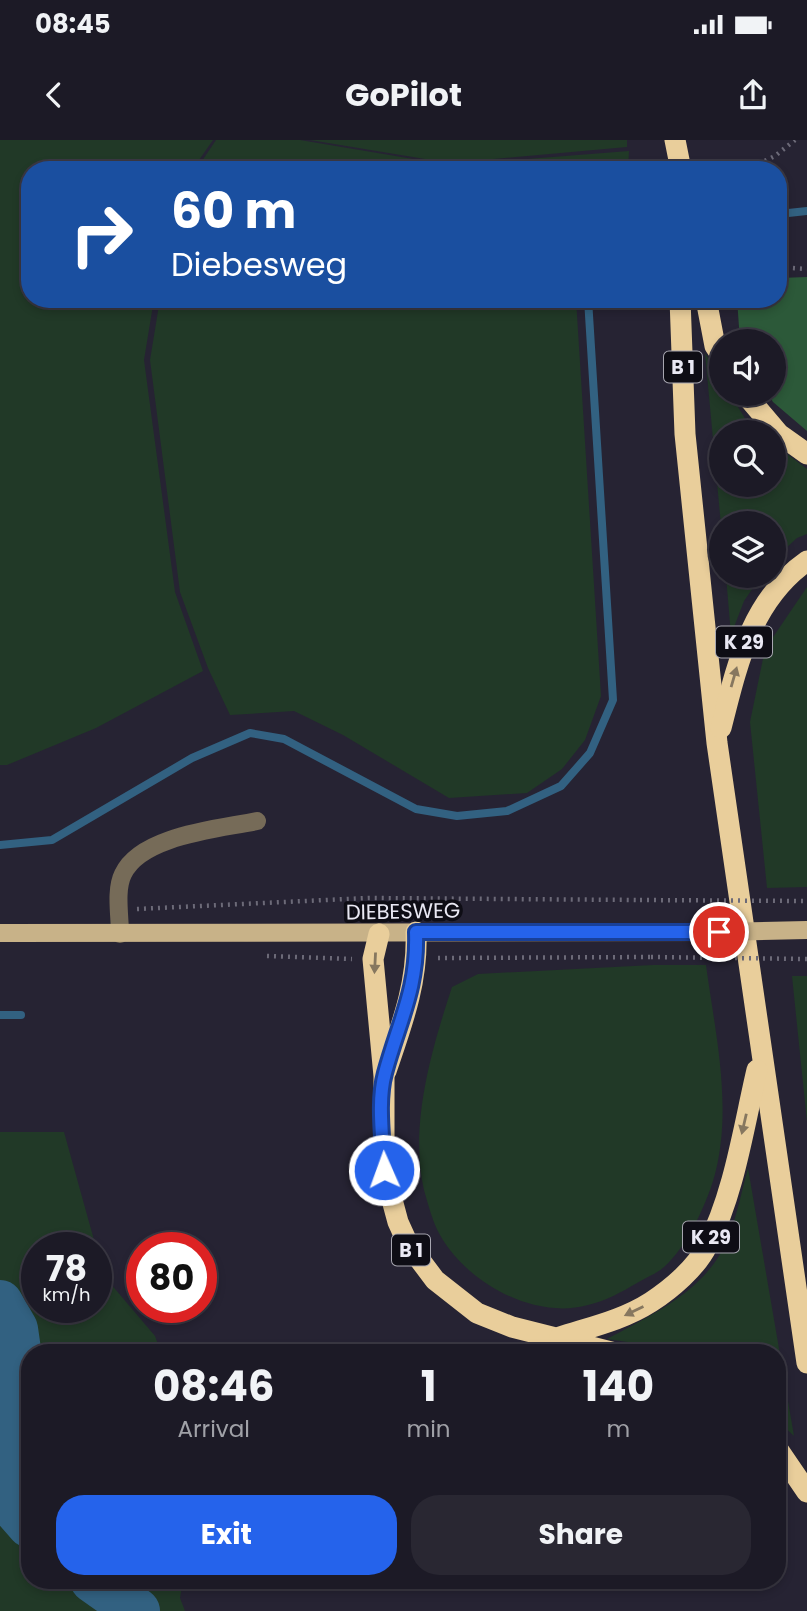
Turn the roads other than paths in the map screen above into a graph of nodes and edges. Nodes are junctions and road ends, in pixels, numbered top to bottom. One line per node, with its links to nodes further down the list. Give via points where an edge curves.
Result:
1 (675, 140): 2 (highway)
2 (677, 161)
3 (680, 308): 9 (highway, B 1, via 685,434)
4 (708, 308): 5 (highway, B 1)
5 (712, 329)
6 (756, 406): 7 (highway, via 779,434)
7 (807, 454)
8 (807, 561): 9 (highway, K 29, one-way to 8, via 747,633 767,601)
9 (717, 743): 16 (highway, B 1)
10 (257, 821): 14 (lane, via 150,847 139,855 122,874)
11 (807, 930): 12 (main road, DIEBESWEG, bridge)
12 (416, 932): 15 (main road, DIEBESWEG); 17 (highway, B 1, via 412,992)
13 (0, 933): 14 (main road, DIEBESWEG)
14 (120, 934): 15 (main road, DIEBESWEG)
15 (379, 934): 17 (highway, B 1, one-way to 17, via 374,970)
16 (760, 1057): 18 (highway, K 29, one-way to 18, via 734,1165 707,1247 677,1282 650,1303); 20 (highway, B 1)
17 (384, 1076): 18 (highway, B 1, via 384,1170 398,1222 422,1266 477,1313 512,1327)
18 (560, 1337): 19 (highway, B 1)
19 (584, 1344)
20 (807, 1363)
21 (786, 1461): 22 (highway)
22 (807, 1492)

